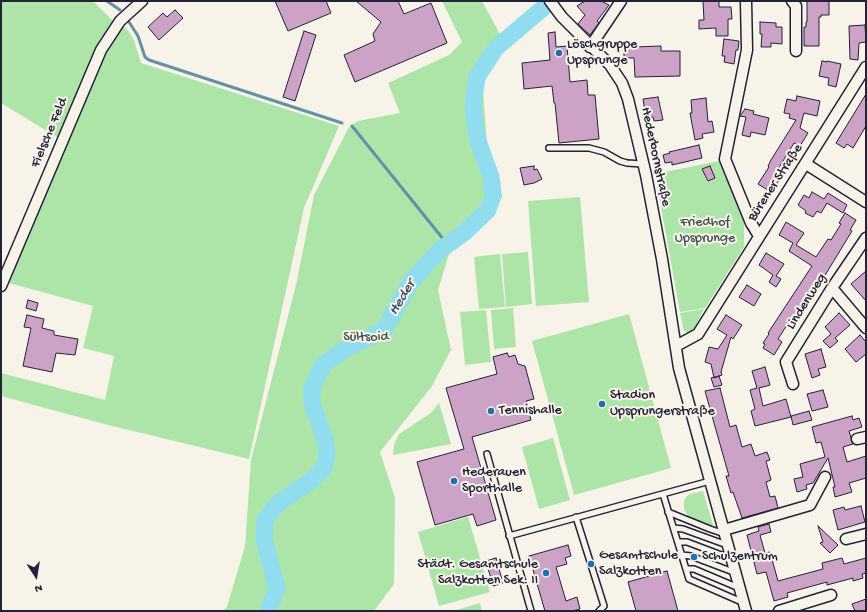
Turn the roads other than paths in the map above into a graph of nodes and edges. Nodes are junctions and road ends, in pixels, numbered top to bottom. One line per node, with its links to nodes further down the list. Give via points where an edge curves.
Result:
1 (142, 1): 15 (street, Fielsche Feld, via 120,21 101,50)
2 (550, 1): 6 (street, Hederbornstraße)
3 (621, 1): 6 (street)
4 (746, 1): 13 (street, via 747,50 725,159 751,223)
5 (792, 1): 7 (street, via 796,6)
6 (590, 47): 10 (street, Hederbornstraße, via 610,66 622,83)
7 (796, 50)
8 (866, 67): 11 (street, Bürener Straße)
9 (549, 148): 10 (lane, via 588,148 604,152 620,161)
10 (644, 164): 18 (street, Hederbornstraße)
11 (806, 164): 12 (street); 13 (street, Bürener Straße)
12 (866, 202)
13 (759, 236): 18 (street, Bürener Straße, via 698,334)
14 (866, 238): 16 (street, Lindenweg)
15 (1, 286)
16 (832, 288): 17 (street); 19 (street, Lindenweg, via 786,362)
17 (866, 328)
18 (676, 346): 22 (street, Hederbornstraße, via 679,368)
19 (793, 384)
20 (487, 454): 29 (lane)
21 (825, 477): 27 (street, via 810,505)
22 (710, 481): 23 (lane); 27 (street, Hederbornstraße)
23 (663, 494): 24 (lane); 25 (lane)
24 (668, 512): 26 (lane); 27 (lane, via 710,529)
25 (576, 517): 29 (lane); 41 (lane, via 604,606)
26 (674, 528): 31 (lane); 32 (lane)
27 (725, 532): 32 (street, Hederbornstraße)
28 (866, 534): 30 (street)
29 (509, 536): 40 (lane)
30 (846, 539)
31 (678, 542): 33 (lane); 34 (lane, via 687,542)
32 (728, 546): 34 (street, Hederbornstraße)
33 (682, 555): 35 (lane); 36 (lane)
34 (732, 559): 36 (street, Hederbornstraße)
35 (686, 569): 37 (lane, via 694,569); 39 (lane, via 690,580)
36 (736, 573): 37 (street, Hederbornstraße)
37 (740, 588): 39 (street, Hederbornstraße)
38 (831, 595): 42 (street)
39 (745, 607)
40 (531, 611)
41 (599, 611)
42 (779, 611)

